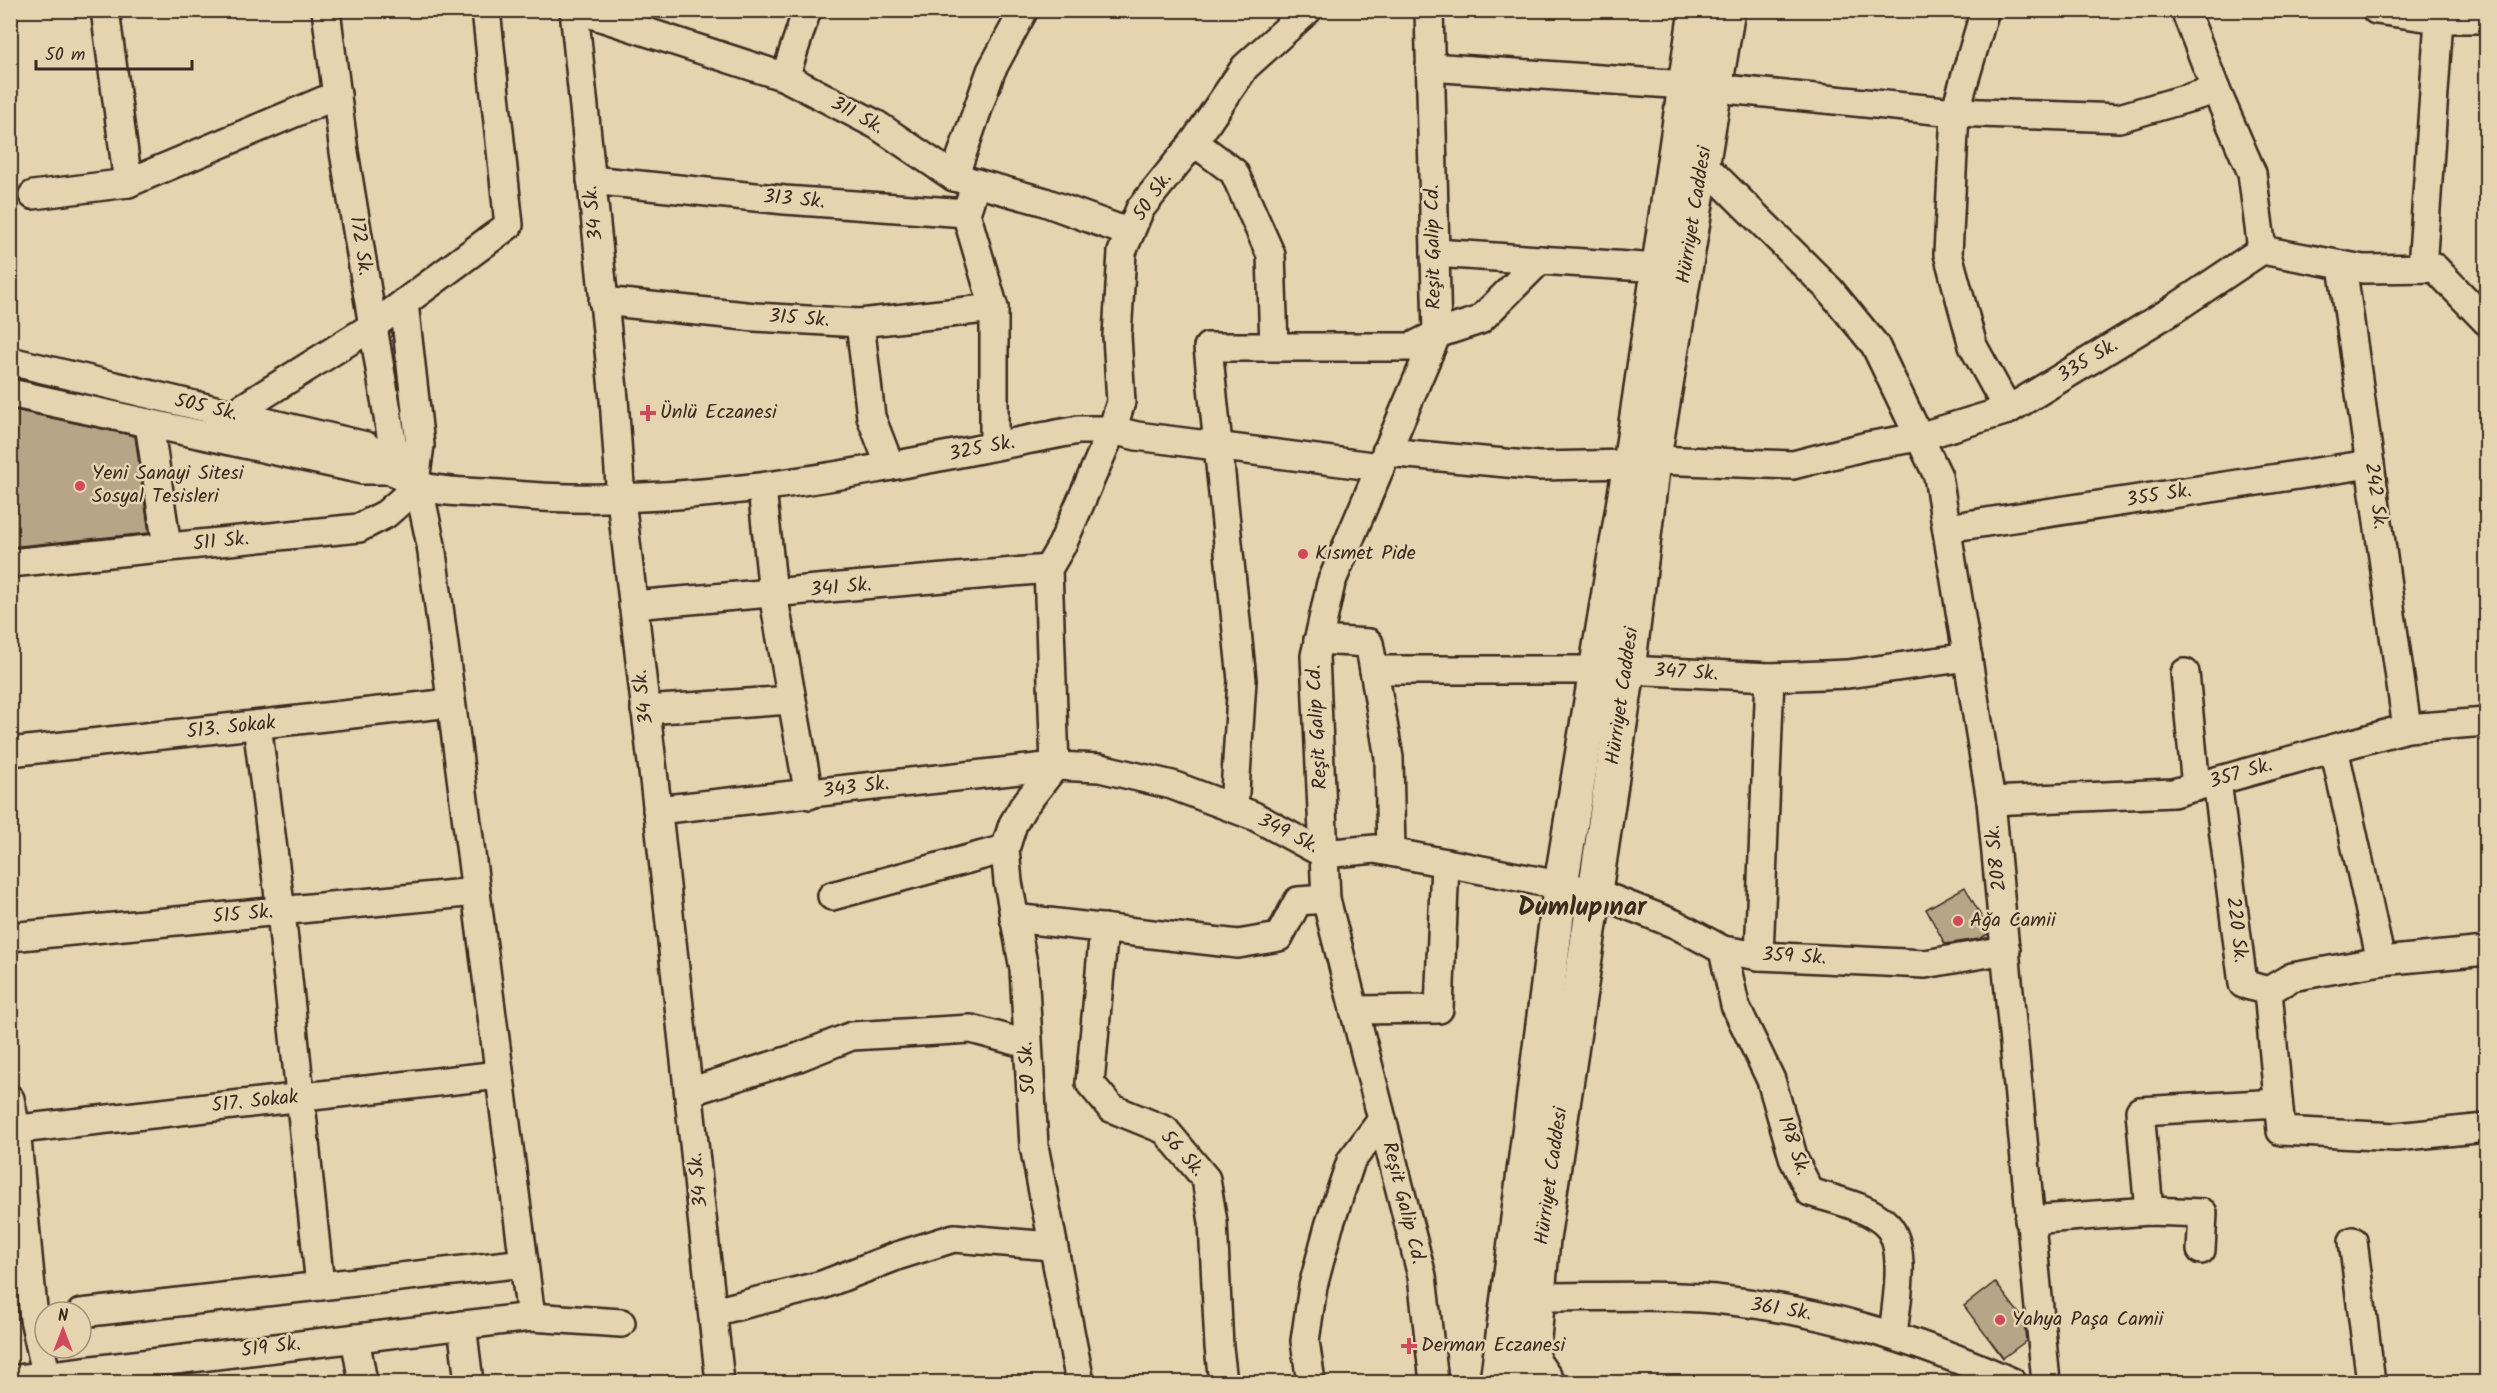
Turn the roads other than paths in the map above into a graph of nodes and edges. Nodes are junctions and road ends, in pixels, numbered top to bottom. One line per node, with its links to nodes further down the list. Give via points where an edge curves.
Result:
1 (105, 10): 27 (street)
2 (326, 10): 21 (street, 172 Sk.)
3 (486, 10): 38 (street, via 509,225)
4 (574, 10): 25 (street, 34 Sk.)
5 (579, 10): 18 (street, 311 Sk.)
6 (807, 10): 18 (street)
7 (1024, 10): 26 (street, via 991,71)
8 (1308, 10): 23 (street, 50 Sk., via 1245,67)
9 (1429, 10): 17 (street, Reşit Galip Cd.)
10 (1696, 10): 19 (main road, Hürriyet Caddesi)
11 (1728, 10): 19 (main road, Hürriyet Caddesi)
12 (1984, 10): 22 (street)
13 (2185, 10): 20 (street)
14 (2389, 12): 15 (street)
15 (2439, 19): 16 (street); 36 (street)
16 (2487, 19)
17 (1430, 67): 19 (street); 32 (street, Reşit Galip Cd.)
18 (785, 77): 26 (street, 311 Sk., via 877,125)
19 (1700, 87): 22 (street); 24 (main road, Hürriyet Caddesi); 35 (main road, Hürriyet Caddesi)
20 (2216, 90): 22 (street, via 2119,118); 31 (street, via 2252,173)
21 (337, 95): 27 (street); 42 (street, 172 Sk.)
22 (1955, 112): 47 (street, via 1948,254 1973,346)
23 (1194, 142): 30 (street, 50 Sk., via 1140,209); 44 (street, via 1234,172 1271,255)
24 (1703, 164): 50 (street, 208 Sk., via 1829,288 1875,345); 56 (main road, Hürriyet Caddesi)
25 (591, 180): 29 (street, 313 Sk.); 37 (street, 34 Sk.)
26 (965, 180): 29 (street); 30 (street, 311 Sk., via 1042,201)
27 (128, 183): 28 (street)
28 (33, 195)
29 (966, 213): 39 (street)
30 (1130, 233): 51 (street, 50 Sk., via 1122,252 1117,336 1121,402)
31 (2262, 250): 34 (street); 47 (street, 335 Sk., via 2171,311)
32 (1435, 252): 33 (street); 43 (street, Reşit Galip Cd.)
33 (1540, 260): 35 (street); 43 (street, via 1480,320)
34 (2342, 265): 36 (street, via 2363,269); 57 (street, 242 Sk.)
35 (1659, 268): 56 (main road, Hürriyet Caddesi)
36 (2422, 268): 40 (street, via 2435,268)
37 (603, 301): 41 (street, 315 Sk.); 61 (street, 34 Sk.)
38 (404, 303): 42 (street); 59 (street, via 420,445)
39 (994, 308): 41 (street, 315 Sk.); 53 (street)
40 (2487, 321)
41 (860, 323): 58 (street, via 871,417)
42 (373, 326): 48 (street); 59 (street, 172 Sk., via 393,447)
43 (1437, 334): 44 (street, via 1411,347); 55 (street, Reşit Galip Cd.)
44 (1274, 346): 54 (street, via 1208,347)
45 (10, 361): 48 (street, 505 Sk.)
46 (10, 393): 49 (street, 505 Sk.)
47 (2008, 410): 50 (street, 335 Sk.)
48 (233, 414): 52 (street); 59 (street, 505 Sk., via 366,446)
49 (149, 423): 52 (street, 505 Sk.); 64 (street)
50 (1913, 425): 56 (street, 335 Sk., via 1867,446 1793,465); 63 (street, 208 Sk., via 1938,476)
51 (1112, 430): 53 (street, 325 Sk., via 1078,430); 54 (street, 325 Sk.); 66 (street, 50 Sk., via 1062,545)
52 (209, 436): 59 (street, 505 Sk.)
53 (994, 446): 58 (street, 325 Sk.)
54 (1218, 447): 55 (street, 325 Sk.); 88 (street, via 1242,680)
55 (1383, 460): 56 (street, 325 Sk., via 1539,466); 69 (street, Reşit Galip Cd., via 1331,583)
56 (1642, 462): 72 (main road, Hürriyet Caddesi); 73 (main road, Hürriyet Caddesi)
57 (2370, 464): 63 (street, 355 Sk.); 81 (street, 242 Sk.)
58 (890, 466): 60 (street, 325 Sk.)
59 (408, 477): 62 (street, 505 Sk.); 64 (street, 511 Sk., via 386,514 359,528); 77 (street, via 431,545)
60 (762, 488): 61 (street, 325 Sk.); 67 (street)
61 (621, 499): 62 (street, 325 Sk.); 68 (street, 34 Sk.)
62 (584, 501)
63 (1947, 528): 70 (street, 208 Sk.)
64 (166, 547): 65 (street, 511 Sk.)
65 (10, 563)
66 (1048, 568): 67 (street, 341 Sk.); 84 (street)
67 (773, 594): 68 (street, 341 Sk.); 76 (street)
68 (633, 604): 78 (street, 34 Sk.)
69 (1318, 640): 71 (street, via 1369,643); 92 (street, Reşit Galip Cd., via 1314,656)
70 (1968, 657): 75 (street, 347 Sk., via 1848,674); 87 (street, 208 Sk.)
71 (1374, 670): 72 (street, 347 Sk.); 91 (street, via 1389,758)
72 (1595, 670): 73 (street, 347 Sk.); 94 (main road, Hürriyet Caddesi)
73 (1628, 670): 75 (street, 347 Sk.); 96 (main road, Hürriyet Caddesi)
74 (2185, 673): 85 (street)
75 (1770, 677): 106 (street)
76 (791, 700): 78 (street); 86 (street)
77 (451, 703): 80 (street, 513. Sokak); 95 (street)
78 (645, 710): 89 (street, 34 Sk.)
79 (2487, 722): 81 (street, 357 Sk.)
80 (257, 725): 83 (street, 513. Sokak); 99 (street)
81 (2407, 728): 82 (street, 357 Sk.)
82 (2334, 748): 85 (street, 357 Sk.); 107 (street)
83 (10, 752)
84 (1055, 766): 86 (street, 343 Sk.); 88 (street, 349 Sk., via 1100,768 1172,785); 90 (street, 50 Sk., via 1023,807)
85 (2206, 784): 87 (street, 357 Sk., via 2174,793); 108 (street, 220 Sk., via 2242,984)
86 (808, 795): 89 (street, 343 Sk.)
87 (1991, 801): 104 (street, 208 Sk.)
88 (1234, 808): 92 (street, 349 Sk.)
89 (657, 810): 112 (street, 34 Sk.)
90 (1005, 849): 97 (street); 100 (street, 50 Sk.)
91 (1391, 852): 92 (street, 349 Sk., via 1375,849); 93 (street, 349 Sk.)
92 (1324, 854): 98 (street, Reşit Galip Cd.)
93 (1445, 863): 94 (street, 349 Sk.); 109 (street, via 1439,1009)
94 (1561, 884): 96 (street, 349 Sk.); 145 (main road, Hürriyet Caddesi)
95 (476, 892): 99 (street, 515 Sk.); 111 (street)
96 (1594, 892): 103 (street, 359 Sk., via 1675,924); 126 (main road, Hürriyet Caddesi)
97 (832, 896)
98 (1326, 899): 101 (street, via 1298,902 1279,937 1238,944); 109 (street, Reşit Galip Cd.)
99 (281, 912): 102 (street, 515 Sk.); 113 (street)
100 (1014, 918): 101 (street); 110 (street, 50 Sk., via 1024,969)
101 (1104, 928): 142 (street, 56 Sk., via 1090,1083 1111,1108 1165,1130 1206,1179 1213,1222)
102 (10, 937)
103 (1723, 950): 106 (street, 359 Sk.); 133 (street, 198 Sk., via 1736,1005 1771,1080 1794,1160 1810,1192 1864,1210 1888,1226 1901,1258)
104 (2006, 950): 106 (street, 359 Sk., via 1925,964); 120 (street, 208 Sk.)
105 (2487, 951): 107 (street)
106 (1758, 956)
107 (2381, 961): 108 (street, via 2292,977)
108 (2268, 991): 115 (street)
109 (1354, 1010): 116 (street, Reşit Galip Cd.)
110 (1027, 1044): 112 (street, via 971,1029 852,1036); 122 (street, 50 Sk., via 1034,1146)
111 (500, 1075): 113 (street, 517. Sokak); 124 (street)
112 (689, 1092): 128 (street, 34 Sk.)
113 (300, 1097): 118 (street, 517. Sokak); 125 (street)
114 (10, 1100): 118 (street)
115 (2278, 1103): 117 (street, via 2281,1131 2396,1137); 119 (street, via 2140,1111)
116 (1382, 1120): 143 (street, via 1351,1161 1329,1226 1313,1286 1305,1341); 144 (street, Reşit Galip Cd., via 1422,1276)
117 (2487, 1128)
118 (13, 1130): 130 (street)
119 (2149, 1211): 120 (street); 123 (street, via 2203,1213)
120 (2029, 1220): 148 (street, 208 Sk.)
121 (2353, 1241): 149 (street)
122 (1052, 1245): 128 (street, via 954,1238 822,1285); 141 (street, 50 Sk.)
123 (2201, 1250)
124 (524, 1263): 125 (street); 129 (street)
125 (320, 1286): 127 (street)
126 (1538, 1297): 133 (street, 361 Sk., via 1715,1299 1829,1317); 135 (main road, Hürriyet Caddesi)
127 (93, 1312)
128 (713, 1312): 140 (street, 34 Sk.)
129 (531, 1317): 131 (street, 519 Sk.); 132 (street, 519 Sk.)
130 (30, 1319): 136 (street)
131 (621, 1323)
132 (462, 1325): 134 (street, 519 Sk.); 139 (street)
133 (1893, 1334): 147 (street, 361 Sk.)
134 (355, 1338): 136 (street, 519 Sk.); 138 (street)
135 (1531, 1369): 146 (street)
136 (47, 1379): 137 (street, 519 Sk.)
137 (10, 1380)
138 (363, 1383)
139 (469, 1383)
140 (720, 1383)
141 (1080, 1383)
142 (1223, 1383)
143 (1311, 1383)
144 (1434, 1383)
145 (1497, 1383)
146 (1551, 1383)
147 (2012, 1383)
148 (2046, 1383)
149 (2371, 1383)

